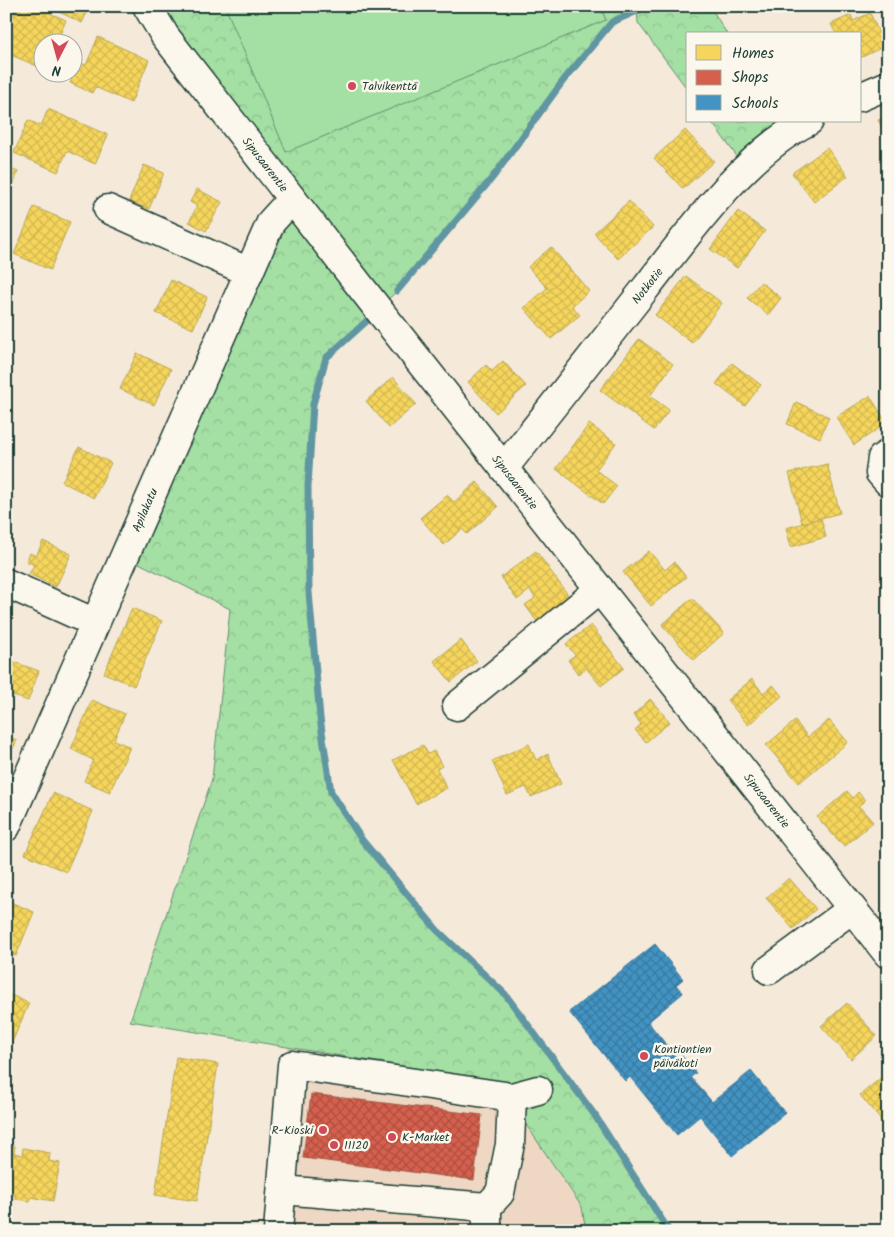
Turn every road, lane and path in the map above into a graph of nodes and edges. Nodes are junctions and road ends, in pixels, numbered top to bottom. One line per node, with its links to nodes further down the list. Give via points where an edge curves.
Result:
1 (147, 6): 5 (street, Sipusaarentie, via 165,36)
2 (888, 85): 3 (street)
3 (862, 96)
4 (807, 122): 9 (street, Notkotie, via 746,169 705,213)
5 (292, 199): 7 (street, Apilakatu, via 271,222); 9 (street, Sipusaarentie)
6 (108, 209): 7 (street)
7 (249, 272): 13 (street, Apilakatu)
8 (888, 454): 10 (street, via 882,458 880,473)
9 (504, 468): 12 (street, Sipusaarentie)
10 (888, 482)
11 (6, 583): 13 (street)
12 (600, 589): 14 (street); 16 (street, Sipusaarentie)
13 (95, 623): 15 (street, Apilakatu)
14 (457, 706)
15 (6, 827)
16 (852, 909): 17 (street, Sipusaarentie); 18 (street)
17 (888, 954)
18 (769, 970)
19 (538, 1090): 20 (street)
20 (512, 1097): 21 (street, via 292,1065); 22 (street, via 510,1144 500,1193)
21 (282, 1190): 22 (street); 23 (street)
22 (487, 1219)
23 (278, 1231)

